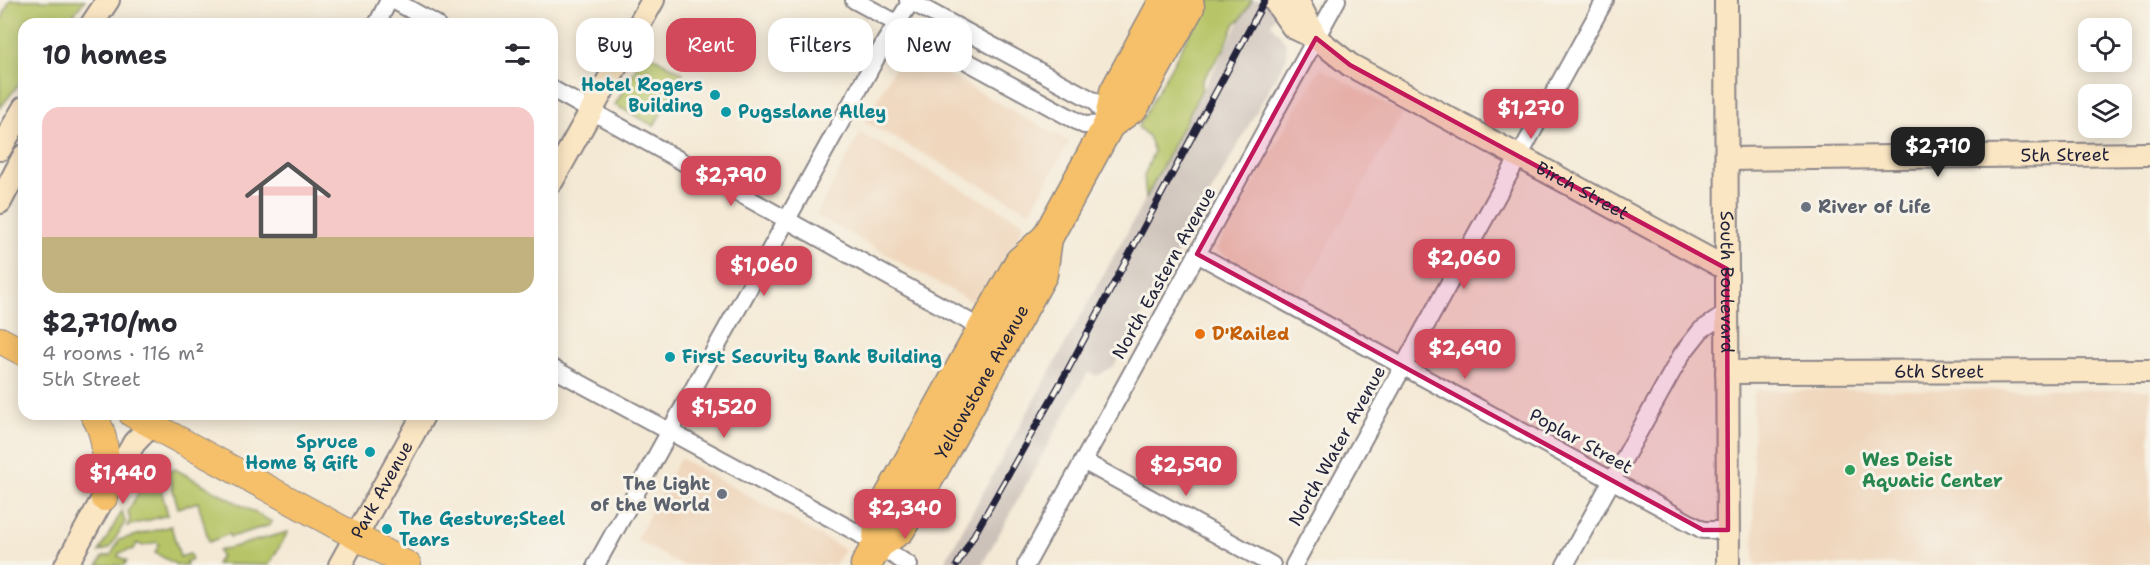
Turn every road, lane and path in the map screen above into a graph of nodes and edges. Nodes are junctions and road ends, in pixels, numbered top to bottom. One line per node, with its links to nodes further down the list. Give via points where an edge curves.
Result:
1 (108, 0): 13 (street)
2 (391, 0): 14 (street); 15 (street)
3 (653, 0): 22 (street)
4 (854, 0): 16 (street)
5 (1165, 0): 24 (highway, Yellowstone Avenue, via 1114,92)
6 (1188, 0): 24 (highway, Yellowstone Avenue, via 1189,7 1134,106)
7 (1274, 0): 18 (street, Birch Street, via 1293,27)
8 (1297, 0): 18 (street, Birch Street)
9 (1336, 0): 18 (street, North Eastern Avenue)
10 (1605, 0): 27 (street, North Water Avenue)
11 (1726, 0): 28 (street, South Boulevard)
12 (910, 1): 17 (street); 24 (street, via 1096,102)
13 (96, 18)
14 (380, 18)
15 (425, 18)
16 (885, 18)
17 (901, 18)
18 (1316, 38): 27 (street, Birch Street, via 1350,65); 33 (street, North Eastern Avenue)
19 (885, 46): 32 (street)
20 (972, 65): 24 (street, via 1084,125)
21 (558, 92): 22 (street)
22 (591, 110): 30 (street); 32 (street)
23 (18, 118): 25 (street)
24 (1109, 124): 36 (highway, Yellowstone Avenue, via 1047,238 1020,262)
25 (0, 149)
26 (2150, 154): 28 (street, 5th Street)
27 (1518, 156): 34 (street, Birch Street); 39 (street, North Water Avenue)
28 (1726, 159): 34 (street, South Boulevard)
29 (18, 168): 31 (street)
30 (558, 170)
31 (0, 202)
32 (788, 219): 36 (street); 47 (street)
33 (1197, 254): 39 (street, Poplar Street); 48 (street, North Eastern Avenue)
34 (1727, 269): 35 (street, South Boulevard)
35 (1727, 313): 42 (street, South Boulevard); 49 (street, via 1701,330 1682,354)
36 (994, 335): 53 (highway, Yellowstone Avenue, via 900,529)
37 (0, 340): 38 (main road)
38 (18, 350)
39 (1403, 365): 49 (street, Poplar Street); 61 (street, North Water Avenue)
40 (558, 371): 47 (street)
41 (2150, 371): 42 (street, 6th Street)
42 (1727, 372): 51 (street, South Boulevard)
43 (97, 420): 50 (main road, via 106,443)
44 (147, 420): 50 (street)
45 (152, 420): 52 (main road)
46 (421, 420): 52 (street, Park Avenue)
47 (671, 430): 53 (street); 57 (street)
48 (1083, 461): 59 (street, North Eastern Avenue); 60 (street)
49 (1612, 480): 51 (street, Poplar Street, via 1703,530); 62 (street)
50 (104, 498): 54 (street)
51 (1728, 530): 63 (street, South Boulevard)
52 (356, 536): 55 (street, Park Avenue); 56 (main road)
53 (872, 554): 58 (street)
54 (66, 565)
55 (340, 565)
56 (408, 565)
57 (596, 565)
58 (909, 565)
59 (1026, 565)
60 (1272, 565)
61 (1294, 565)
62 (1565, 565)
63 (1728, 565)

